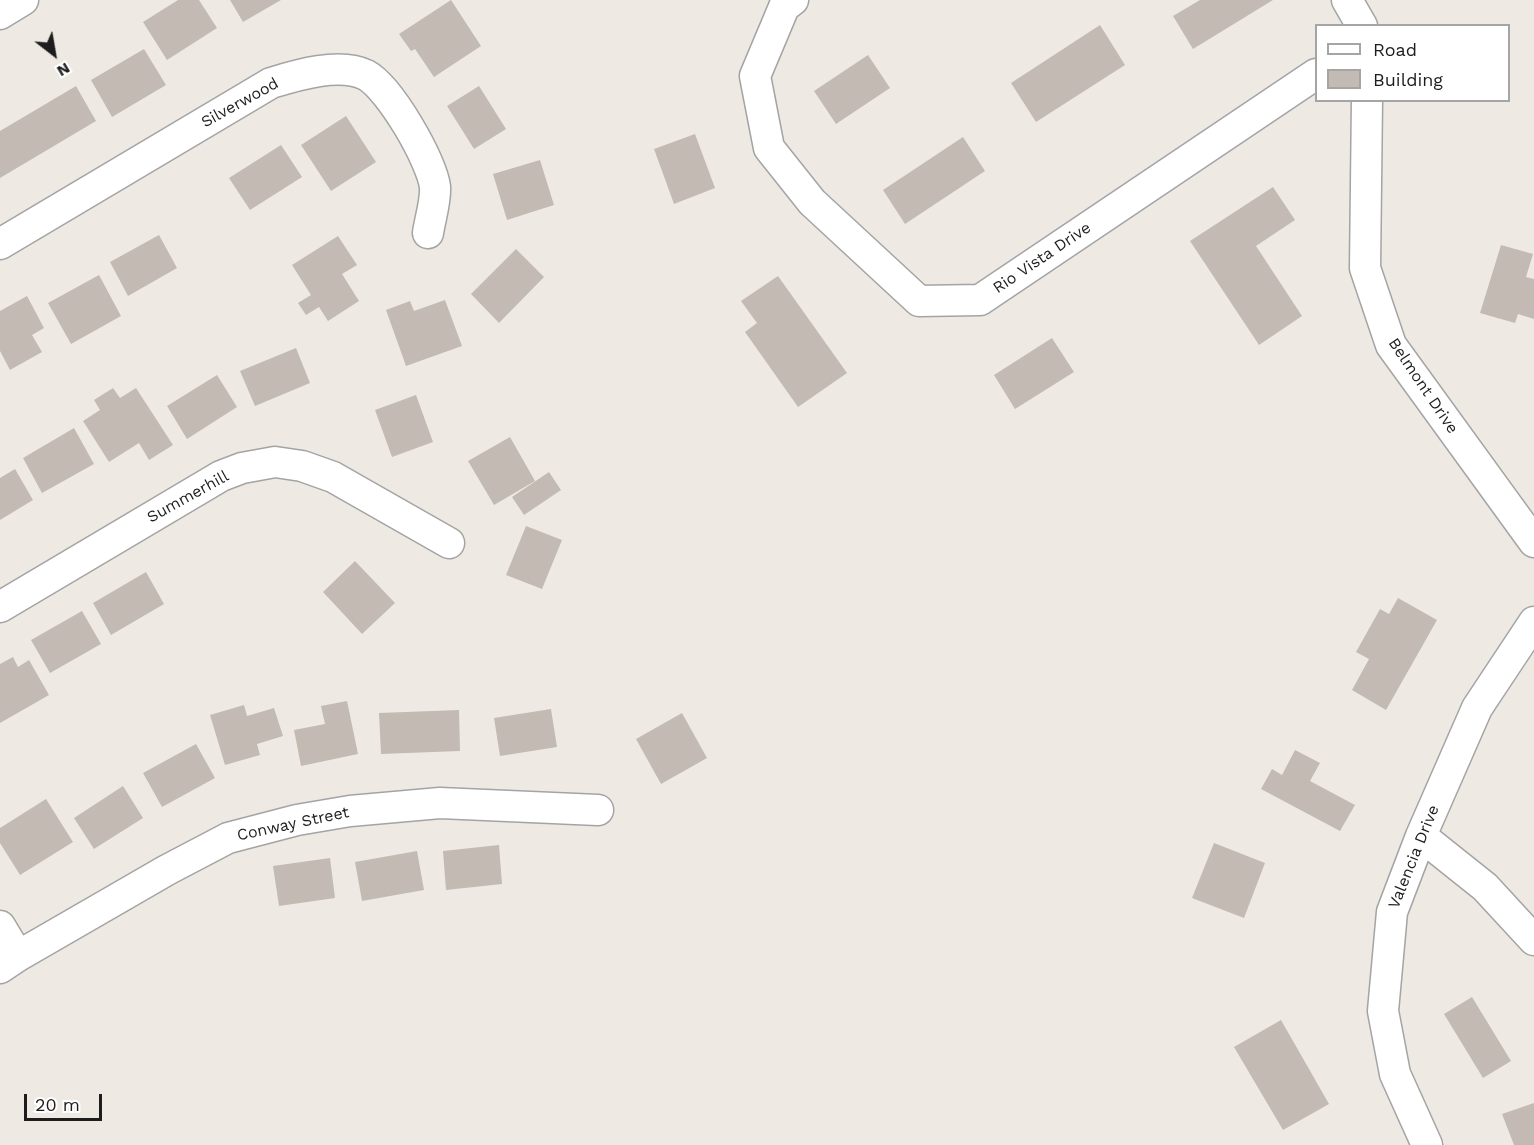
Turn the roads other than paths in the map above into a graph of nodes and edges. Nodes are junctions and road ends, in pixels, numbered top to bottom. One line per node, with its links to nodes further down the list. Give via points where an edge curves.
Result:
1 (23, 0): 4 (street)
2 (793, 0): 6 (street, Rio Vista Drive, via 784,7 755,76 769,148 812,202 919,301 980,300)
3 (1347, 0): 5 (street)
4 (0, 14)
5 (1361, 24)
6 (1315, 75)
7 (1367, 102): 10 (street, Belmont Drive, via 1365,268 1391,345)
8 (428, 233): 9 (street, Silverwood, via 435,189 430,166 390,99 367,76 342,71 293,76 271,83)
9 (0, 244)
10 (1534, 542)
11 (449, 543): 12 (street, Summerhill, via 333,477 275,462 221,476)
12 (0, 607)
13 (1534, 622): 15 (street, Valencia Drive, via 1477,708)
14 (598, 810): 18 (street, Conway Street, via 440,803 297,820 228,838)
15 (1421, 836): 17 (street, via 1485,887); 19 (street, Valencia Drive, via 1392,912 1383,1011 1395,1074)
16 (0, 926): 18 (street, Conway Street)
17 (1534, 939)
18 (9, 962)
19 (1427, 1145)

